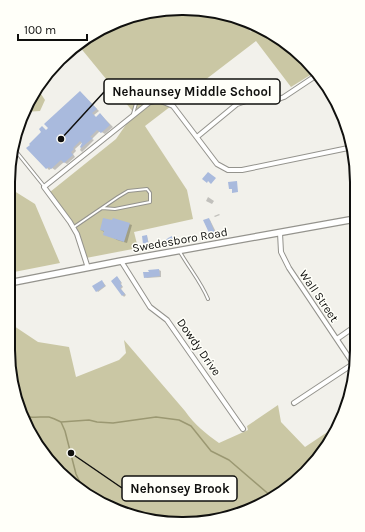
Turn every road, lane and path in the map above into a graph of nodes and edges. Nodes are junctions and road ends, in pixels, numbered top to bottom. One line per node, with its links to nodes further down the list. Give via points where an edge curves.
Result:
1 (312, 78): 4 (street, via 292,93 276,100 249,100 236,104)
2 (154, 101): 3 (street); 3 (lane, via 146,91 138,93); 4 (street, via 173,106)
3 (133, 116): 7 (street)
4 (197, 137): 5 (street, via 217,164 228,170 242,170)
5 (347, 148)
6 (17, 153): 7 (lane)
7 (44, 187): 10 (street)
8 (102, 208): 8 (lane, via 128,191 147,189 150,193 150,202 115,209); 10 (lane)
9 (350, 220): 11 (main road, Swedesboro Road)
10 (74, 228): 14 (street)
11 (280, 233): 12 (main road, Swedesboro Road); 18 (street, Wall Street, via 282,252 289,268)
12 (180, 251): 13 (main road, Swedesboro Road); 16 (lane, via 203,286)
13 (121, 261): 14 (main road, Swedesboro Road); 22 (street, Dowdy Drive, via 144,300 167,320)
14 (88, 268): 15 (main road, Swedesboro Road)
15 (15, 282)
16 (208, 299)
17 (350, 330): 18 (street)
18 (337, 339): 19 (street, Wall Street)
19 (350, 358)
20 (349, 367): 21 (street)
21 (294, 403)
22 (243, 429)

